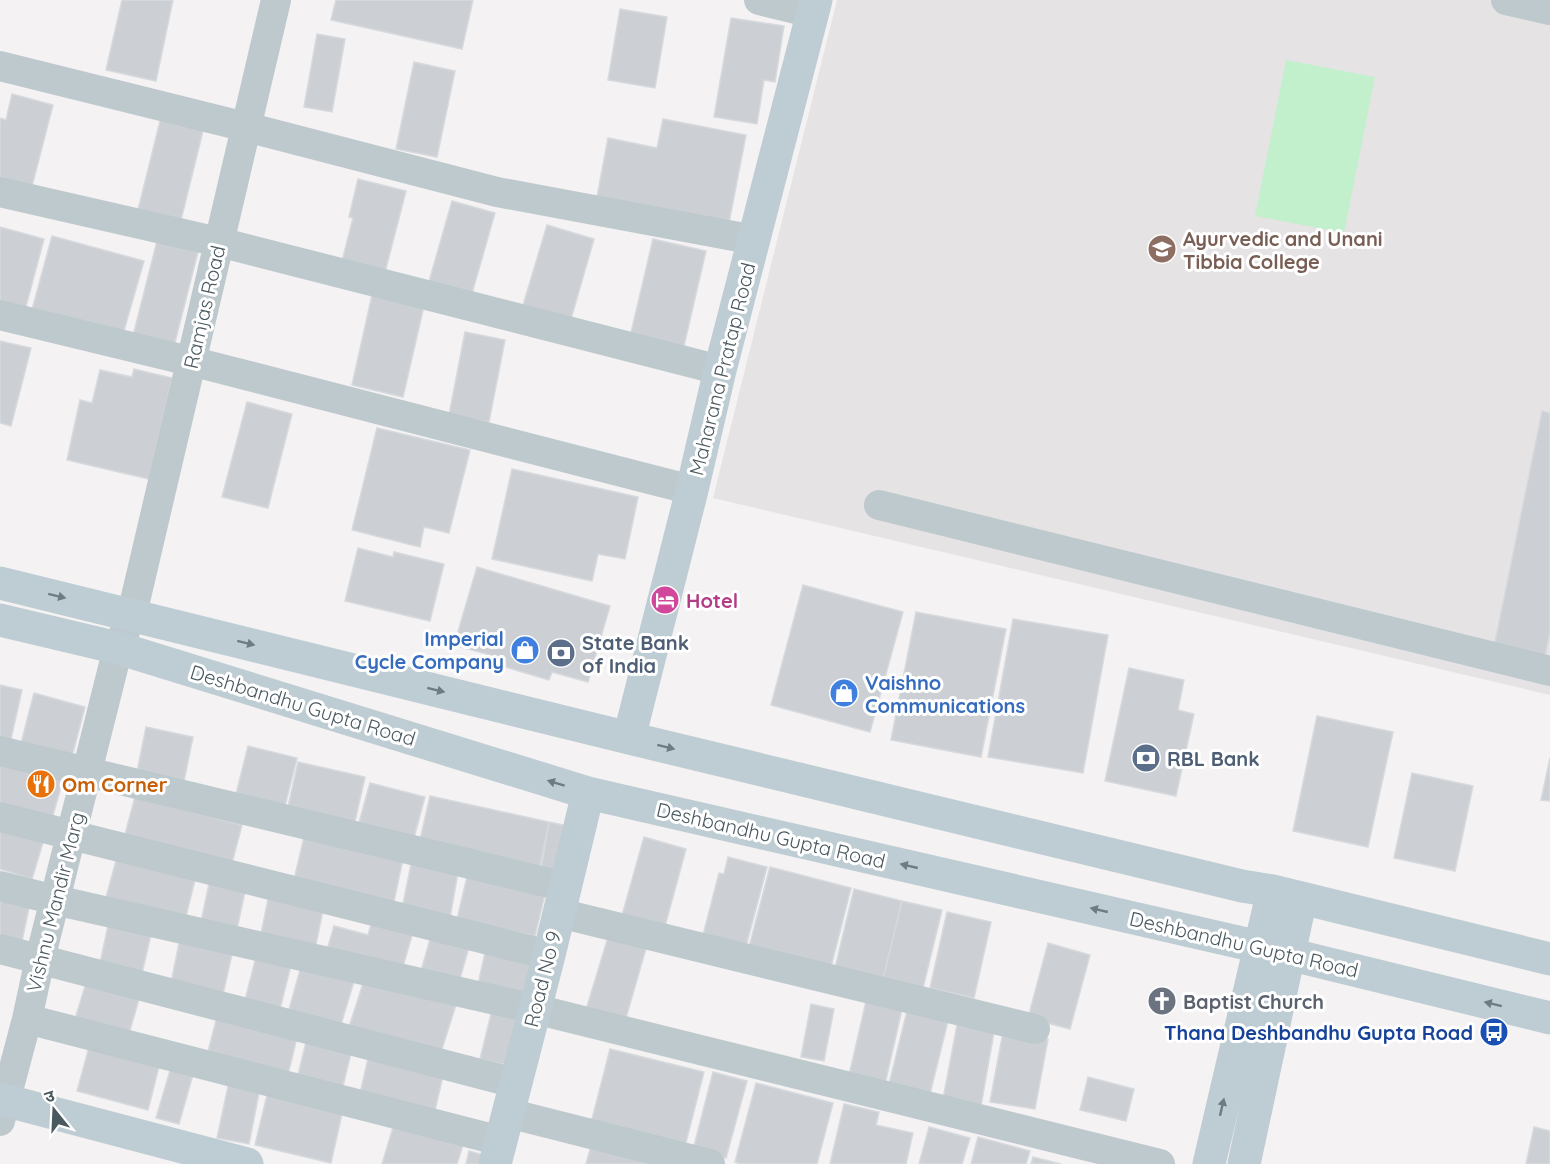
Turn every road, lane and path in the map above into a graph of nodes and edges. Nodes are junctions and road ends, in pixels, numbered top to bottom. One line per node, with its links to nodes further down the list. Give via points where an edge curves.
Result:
1 (276, 0): 7 (street, Ramjas Road)
2 (759, 0): 4 (street)
3 (1506, 0): 5 (street)
4 (814, 6): 9 (street, Maharana Pratap Road)
5 (1550, 10)
6 (0, 66): 7 (street)
7 (246, 127): 9 (street, via 497,192); 10 (street, Ramjas Road)
8 (0, 192): 10 (street)
9 (755, 240): 13 (street, Maharana Pratap Road)
10 (219, 242): 12 (street, Ramjas Road); 13 (street)
11 (0, 315): 12 (street)
12 (191, 361): 14 (street); 17 (street, Ramjas Road)
13 (720, 370): 14 (street, Maharana Pratap Road)
14 (692, 489): 21 (street, Maharana Pratap Road)
15 (879, 505): 20 (street)
16 (0, 583): 17 (street, Deshbandhu Gupta Road, one-way to 17)
17 (132, 615): 19 (street, Vishnu Mandir Marg); 21 (street, Deshbandhu Gupta Road, one-way to 21)
18 (0, 620): 19 (street, Deshbandhu Gupta Road)
19 (118, 648): 23 (street, Vishnu Mandir Marg); 24 (street, Deshbandhu Gupta Road, one-way to 19)
20 (1550, 671)
21 (629, 738): 28 (street, Deshbandhu Gupta Road, one-way to 28)
22 (0, 752): 23 (street)
23 (87, 773): 26 (street, Vishnu Mandir Marg); 30 (street)
24 (588, 793): 30 (street, Road No 9); 32 (street, Deshbandhu Gupta Road, one-way to 24)
25 (0, 816): 26 (street)
26 (72, 835): 29 (street, Vishnu Mandir Marg); 33 (street)
27 (0, 886): 29 (street)
28 (1287, 894): 32 (street); 35 (street, Deshbandhu Gupta Road)
29 (56, 900): 34 (street, Vishnu Mandir Marg); 36 (street)
30 (562, 900): 33 (street, Road No 9); 39 (street)
31 (0, 949): 34 (street)
32 (1275, 951): 37 (street, Deshbandhu Gupta Road, one-way to 32); 45 (street, one-way to 32); 46 (street)
33 (549, 955): 36 (street, Road No 9)
34 (40, 959): 38 (street, Vishnu Mandir Marg); 41 (street)
35 (1550, 959)
36 (536, 1008): 41 (street, Road No 9); 44 (street)
37 (1550, 1018)
38 (27, 1019): 40 (street, Vishnu Mandir Marg); 41 (street)
39 (1035, 1029)
40 (2, 1107): 42 (street)
41 (505, 1125): 43 (street)
42 (247, 1164)
43 (710, 1164)
44 (1160, 1164)
45 (1209, 1164)
46 (1244, 1164)

